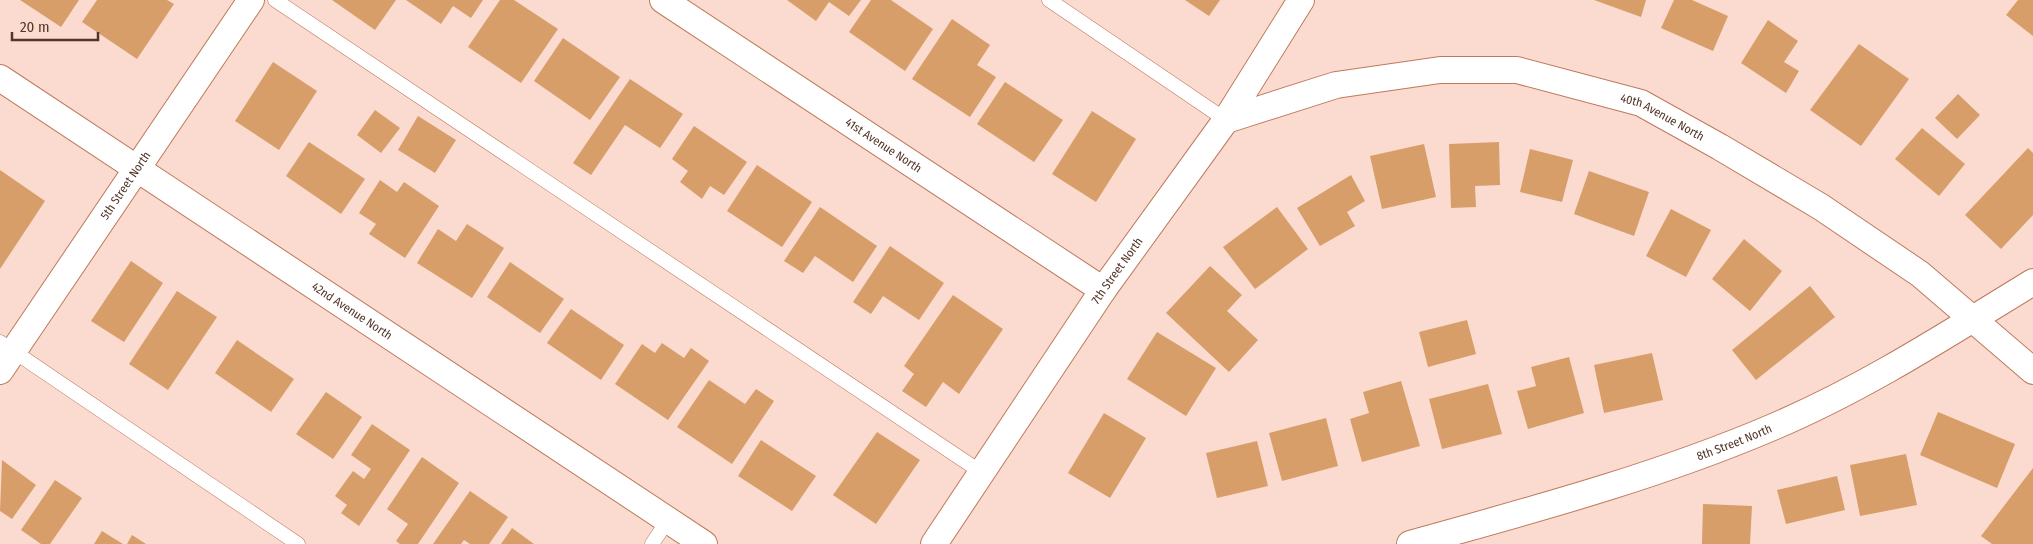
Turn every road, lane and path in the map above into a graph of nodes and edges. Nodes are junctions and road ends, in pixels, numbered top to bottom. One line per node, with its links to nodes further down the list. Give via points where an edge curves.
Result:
1 (251, 0): 8 (street, 5th Street North)
2 (275, 0): 14 (lane)
3 (663, 0): 10 (street, 41st Avenue North)
4 (1049, 0): 7 (lane)
5 (1301, 0): 7 (street, 7th Street North)
6 (0, 78): 8 (street, 42nd Avenue North)
7 (1226, 120): 10 (street, 7th Street North); 11 (street, 40th Avenue North, via 1336,85 1440,70 1517,70 1571,83 1641,103 1720,147 1821,207 1920,274)
8 (136, 169): 12 (street, 5th Street North); 15 (street, 42nd Avenue North)
9 (2033, 282): 11 (street, 8th Street North)
10 (1103, 290): 14 (street, 7th Street North)
11 (1974, 319): 13 (street, 40th Avenue North); 20 (street, 8th Street North, via 1914,356 1774,427 1683,462 1545,507)
12 (4, 354): 16 (lane)
13 (2033, 371)
14 (981, 472): 19 (street, 7th Street North)
15 (668, 520): 17 (lane); 18 (street, 42nd Avenue North)
16 (298, 544)
17 (652, 544)
18 (704, 544)
19 (934, 544)
20 (1410, 544)

